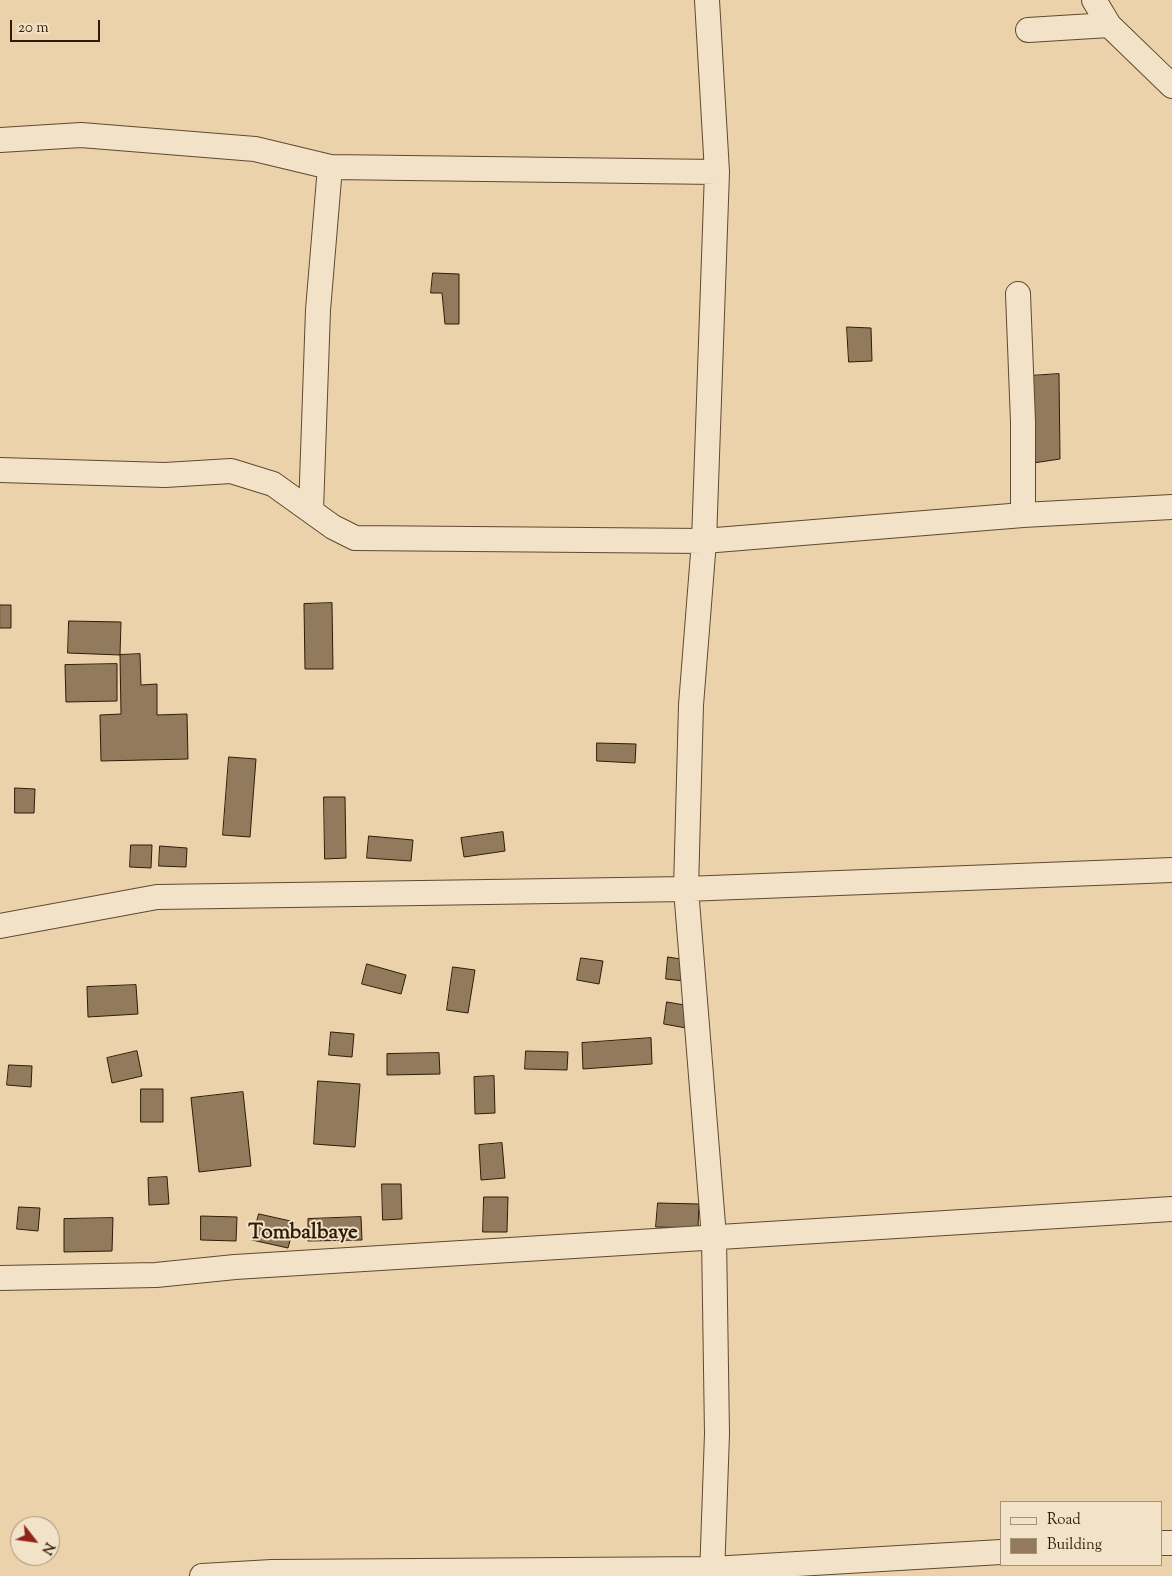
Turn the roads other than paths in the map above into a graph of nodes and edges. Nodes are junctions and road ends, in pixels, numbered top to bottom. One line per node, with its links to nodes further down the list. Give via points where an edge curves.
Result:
1 (707, 0): 8 (street)
2 (1094, 0): 3 (street)
3 (1109, 25): 4 (street); 5 (street)
4 (1028, 30)
5 (1172, 86)
6 (0, 140): 7 (street, via 81,135 236,147)
7 (330, 167): 8 (street); 12 (street, via 318,310)
8 (717, 172): 14 (street)
9 (1018, 294): 13 (street)
10 (0, 470): 12 (street, via 165,475 232,471 272,484)
11 (1172, 508): 13 (street)
12 (311, 510): 14 (street, via 333,527 355,538)
13 (1023, 515): 14 (street)
14 (704, 540): 16 (street, via 691,705)
15 (1172, 870): 16 (street)
16 (686, 889): 17 (street, via 157,897); 19 (street)
17 (0, 926)
18 (1172, 1209): 19 (street)
19 (714, 1237): 20 (street, via 234,1267 156,1275); 22 (street, via 717,1434)
20 (0, 1278)
21 (1000, 1552): 22 (street)
22 (712, 1572): 23 (street, via 272,1572)
23 (202, 1576)

